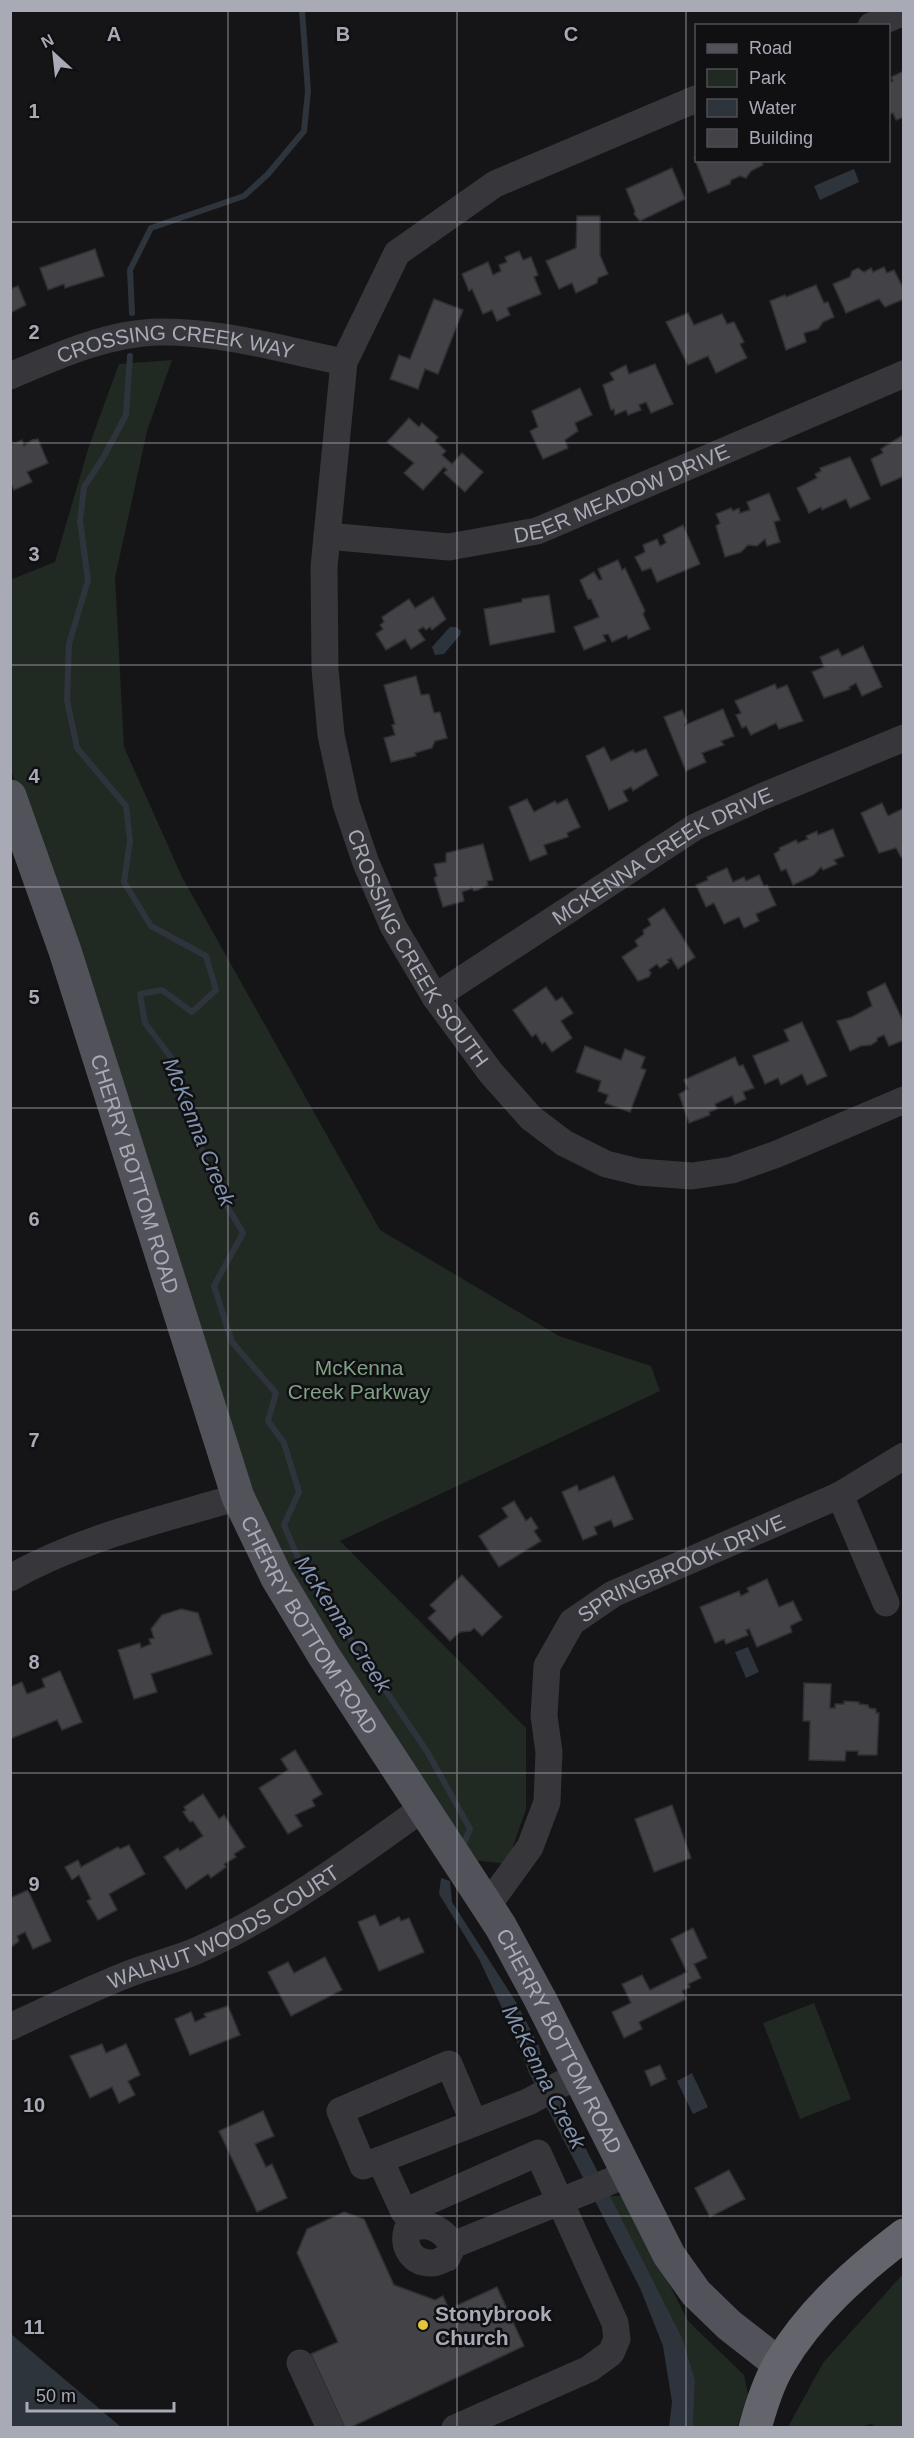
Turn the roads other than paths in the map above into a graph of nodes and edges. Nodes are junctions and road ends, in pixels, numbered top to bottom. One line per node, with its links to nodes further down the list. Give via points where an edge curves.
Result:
1 (903, 12): 2 (street)
2 (876, 24)
3 (695, 99): 4 (street, via 495,184 397,253)
4 (344, 362): 6 (street, CROSSING CREEK WAY, via 208,334 157,332 115,338 56,356); 7 (street, CROSSING CREEK SOUTH)
5 (903, 374): 7 (street, DEER MEADOW DRIVE, via 537,531 449,547)
6 (10, 376)
7 (327, 536): 10 (street, CROSSING CREEK SOUTH, via 325,669 331,735 344,794 366,863 393,926)
8 (903, 738): 10 (street, MCKENNA CREEK DRIVE, via 695,827)
9 (10, 796): 14 (main road, CHERRY BOTTOM ROAD, via 65,951)
10 (435, 997): 11 (street, CROSSING CREEK SOUTH, via 491,1073 531,1118 564,1143 606,1164 639,1172 692,1176 732,1170 777,1155)
11 (903, 1100)
12 (903, 1456): 13 (street, SPRINGBROOK DRIVE)
13 (840, 1495): 16 (street); 18 (street, SPRINGBROOK DRIVE, via 613,1594 572,1622 547,1666 547,1802 530,1846)
14 (238, 1497): 15 (street, via 89,1543); 17 (main road, CHERRY BOTTOM ROAD, via 277,1578)
15 (10, 1578)
16 (886, 1603)
17 (423, 1808): 18 (main road, CHERRY BOTTOM ROAD); 19 (street, WALNUT WOODS COURT, via 326,1878 259,1918 195,1951 79,1994)
18 (480, 1893): 20 (main road, CHERRY BOTTOM ROAD, via 540,1999)
19 (10, 2027)
20 (572, 2080): 21 (street); 23 (main road, CHERRY BOTTOM ROAD)
21 (474, 2123): 22 (street); 22 (street, via 448,2064 340,2111 363,2166)
22 (380, 2160): 24 (street, via 404,2211 538,2153)
23 (621, 2177): 24 (street); 28 (main road, CHERRY BOTTOM ROAD, via 696,2293)
24 (569, 2199): 26 (street); 30 (street, via 615,2323 617,2339 611,2353 589,2369)
25 (903, 2235): 28 (highway, via 811,2319)
26 (453, 2245)
27 (300, 2363): 29 (street)
28 (779, 2364): 31 (highway)
29 (330, 2427)
30 (455, 2427)
31 (754, 2427)

